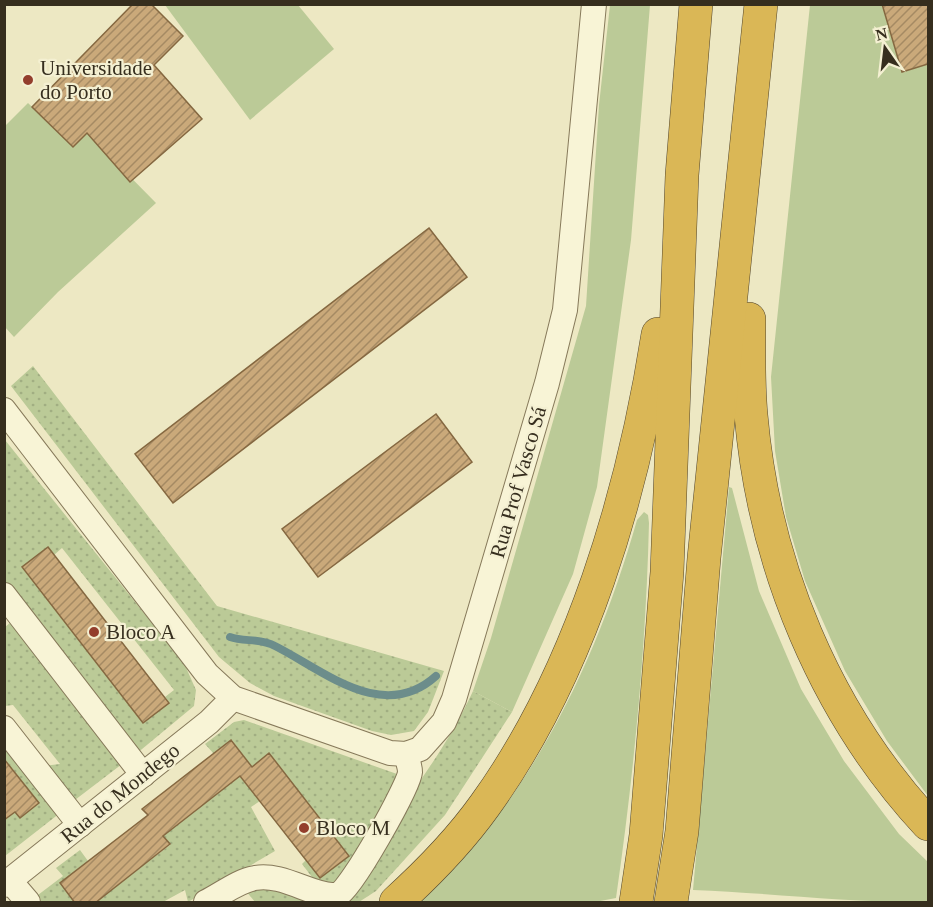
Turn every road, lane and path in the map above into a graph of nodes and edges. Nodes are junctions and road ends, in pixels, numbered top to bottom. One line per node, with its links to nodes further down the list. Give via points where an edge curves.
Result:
1 (594, 4): 10 (street, Rua Prof Vasco Sá, via 565,310 558,341 454,699 438,729 420,749)
2 (696, 4): 5 (highway)
3 (760, 4): 4 (highway)
4 (748, 150): 12 (highway, via 750,412 771,531 795,609 829,683 876,759); 19 (highway, via 704,558 682,831)
5 (682, 175): 17 (highway, via 650,386 606,555 567,658 516,757 485,805 451,847); 18 (highway, via 667,572 646,835)
6 (4, 410): 8 (street, via 207,674)
7 (4, 595): 11 (street)
8 (233, 698): 10 (street, via 390,753); 11 (street, Rua do Mondego)
9 (4, 728): 13 (street)
10 (406, 754): 16 (street, via 410,771 407,784 348,887 340,894 325,894 282,878 256,878 243,881)
11 (143, 775): 13 (street, Rua do Mondego)
12 (928, 824)
13 (80, 825): 14 (street, Rua do Mondego)
14 (7, 883): 15 (street)
15 (28, 903)
16 (206, 903)
17 (396, 903)
18 (636, 903)
19 (671, 903)

